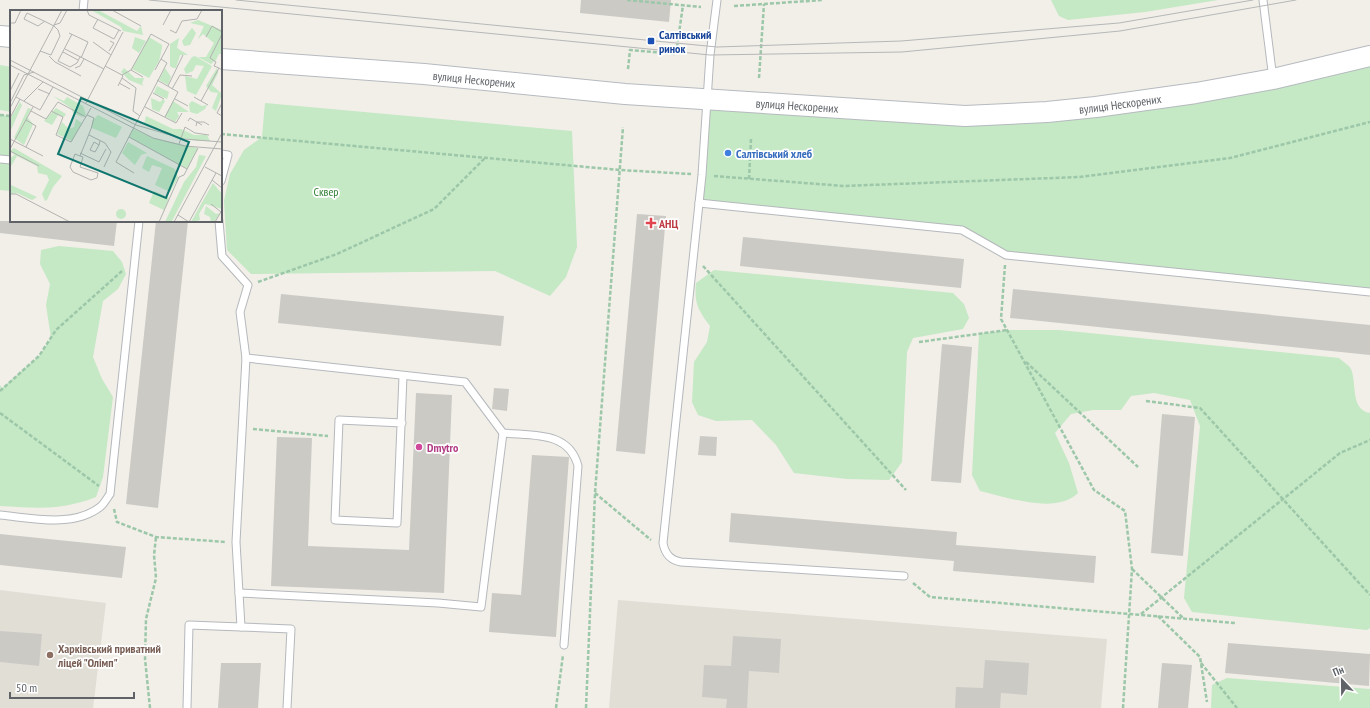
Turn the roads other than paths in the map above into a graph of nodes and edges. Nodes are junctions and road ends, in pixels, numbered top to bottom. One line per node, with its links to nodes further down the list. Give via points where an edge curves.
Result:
1 (84, 0): 4 (lane)
2 (717, 0): 10 (lane)
3 (1263, 0): 9 (lane)
4 (83, 10)
5 (0, 36): 6 (main road)
6 (10, 37)
7 (1370, 56): 9 (main road, вулиця Нескорених)
8 (222, 59): 10 (main road, вулиця Нескорених)
9 (1273, 79): 10 (main road, вулиця Нескорених, via 1096,108 998,115 958,116)
10 (708, 99): 15 (lane)
11 (222, 154): 14 (lane, via 228,155)
12 (0, 159): 13 (lane)
13 (10, 160)
14 (222, 177)
15 (699, 203): 18 (lane, via 962,230 1006,255); 24 (lane, via 663,543 667,554 681,562)
16 (139, 222): 23 (lane, via 110,494 101,506 86,515 60,520)
17 (219, 222): 19 (lane, via 222,256 248,285 240,312)
18 (1370, 292)
19 (246, 358): 20 (lane); 25 (lane, via 236,542)
20 (403, 376): 21 (lane); 22 (lane, via 465,382)
21 (402, 423): 21 (lane, via 397,523 335,520 339,420)
22 (503, 433): 25 (lane, via 481,607); 27 (lane, via 554,438 570,448 578,466)
23 (0, 515)
24 (904, 576)
25 (239, 593): 26 (lane)
26 (241, 627): 28 (lane, via 189,625); 29 (lane, via 291,629)
27 (564, 645)
28 (188, 708)
29 (287, 708)

